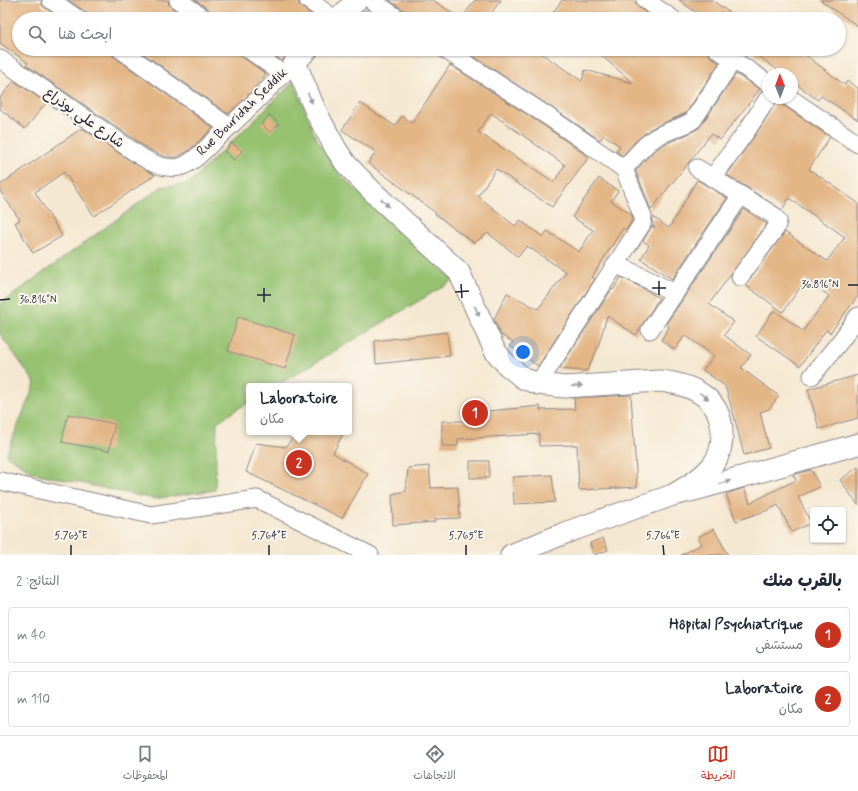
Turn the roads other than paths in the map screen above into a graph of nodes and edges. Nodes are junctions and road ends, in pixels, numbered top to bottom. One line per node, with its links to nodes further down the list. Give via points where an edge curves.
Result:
1 (51, 0): 7 (street)
2 (178, 0): 8 (street)
3 (308, 0): 9 (street)
4 (358, 0): 10 (main road)
5 (372, 0): 11 (street)
6 (645, 0): 12 (street)
7 (68, 12)
8 (196, 12)
9 (325, 12)
10 (345, 12)
11 (389, 12)
12 (663, 12)
13 (130, 56): 23 (street)
14 (273, 56): 19 (street)
15 (455, 56): 27 (street)
16 (727, 56): 18 (street)
17 (0, 59): 25 (street, شارع علي بوذراع, via 140,156 163,168)
18 (733, 60): 20 (street); 27 (street, via 693,120 646,144)
19 (295, 62): 23 (street, Rue Bouridah Seddik); 36 (main road, one-way to 36, via 327,134 346,164 459,272 495,351 506,365 523,378)
20 (762, 79)
21 (798, 103): 24 (street)
22 (764, 104): 28 (street)
23 (229, 127): 25 (street, Rue Bouridah Seddik, via 191,161)
24 (858, 144)
25 (172, 168)
26 (697, 168): 28 (street)
27 (624, 169): 30 (street, via 643,217 642,224)
28 (713, 177): 29 (street)
29 (740, 195): 31 (street, via 773,215 778,221 776,228); 32 (street)
30 (616, 264): 32 (street); 36 (street)
31 (740, 277)
32 (675, 293): 34 (street)
33 (858, 316): 35 (street)
34 (650, 330)
35 (812, 376)
36 (538, 384): 39 (main road, one-way to 39, via 565,387 659,381 680,385 704,395 712,402 720,418 722,435 719,453 707,472)
37 (858, 444): 39 (main road, one-way to 37)
38 (0, 481): 40 (street, via 151,514 257,499)
39 (673, 495): 41 (main road, via 570,531)
40 (370, 555)
41 (511, 555)

